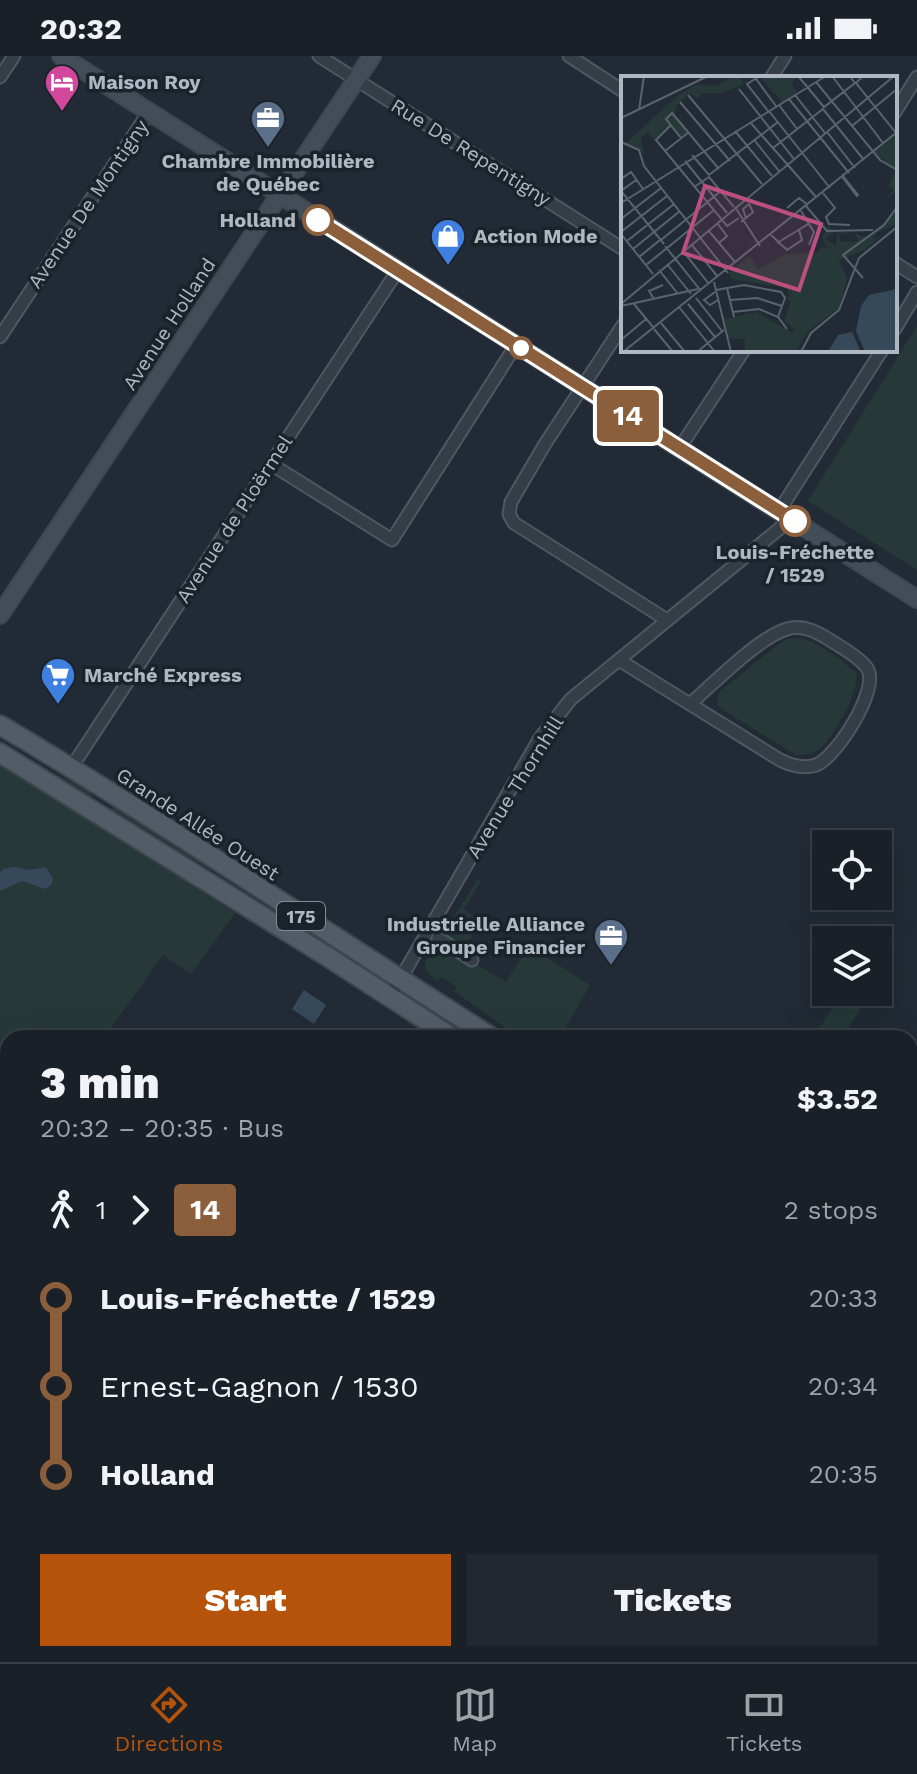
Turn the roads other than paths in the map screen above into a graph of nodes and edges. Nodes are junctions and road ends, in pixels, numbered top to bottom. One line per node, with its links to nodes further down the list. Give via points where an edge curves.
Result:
1 (14, 56): 8 (street)
2 (61, 56): 13 (main road)
3 (319, 56): 10 (street, Rue De Repentigny)
4 (372, 56): 10 (main road, Avenue Holland)
5 (569, 56): 11 (street)
6 (785, 56): 7 (street)
7 (772, 76)
8 (0, 77)
9 (917, 77): 12 (street)
10 (357, 80): 14 (main road, Avenue Holland); 15 (street, Rue De Repentigny)
11 (621, 90)
12 (897, 109)
13 (149, 112): 14 (main road); 22 (street, Avenue De Montigny)
14 (280, 194): 17 (main road); 31 (main road, Avenue Holland)
15 (621, 248)
16 (897, 264): 18 (street)
17 (398, 270): 23 (main road); 28 (street, Avenue de Ploërmel)
18 (917, 277)
19 (917, 292): 20 (street)
20 (897, 326)
21 (621, 328): 26 (street)
22 (0, 337)
23 (516, 345): 26 (main road); 28 (street, via 392,540)
24 (743, 352): 27 (street)
25 (881, 352): 29 (street, Avenue Thornhill)
26 (582, 387): 27 (main road); 32 (street, via 511,502 509,514 514,523)
27 (679, 449): 29 (main road)
28 (271, 464): 37 (street, Avenue de Ploërmel)
29 (784, 514): 30 (main road); 32 (street, Avenue Thornhill, via 779,529)
30 (917, 599)
31 (0, 615)
32 (667, 620): 33 (street, Avenue Thornhill)
33 (619, 660): 34 (street); 40 (street, Avenue Thornhill, via 571,699 540,738)
34 (690, 704): 34 (street, via 780,760 805,767 832,755 871,681 867,668 836,643 802,627 761,644)
35 (0, 725): 37 (main road, Grande Allée Ouest / 175)
36 (0, 753): 41 (main road, 175)
37 (71, 768): 40 (main road, Grande Allée Ouest / 175)
38 (438, 938): 39 (street)
39 (472, 960)
40 (400, 980): 41 (street, Avenue Thornhill); 43 (main road, Grande Allée Ouest / 175)
41 (390, 997): 42 (main road, 175)
42 (441, 1030)
43 (480, 1030)

